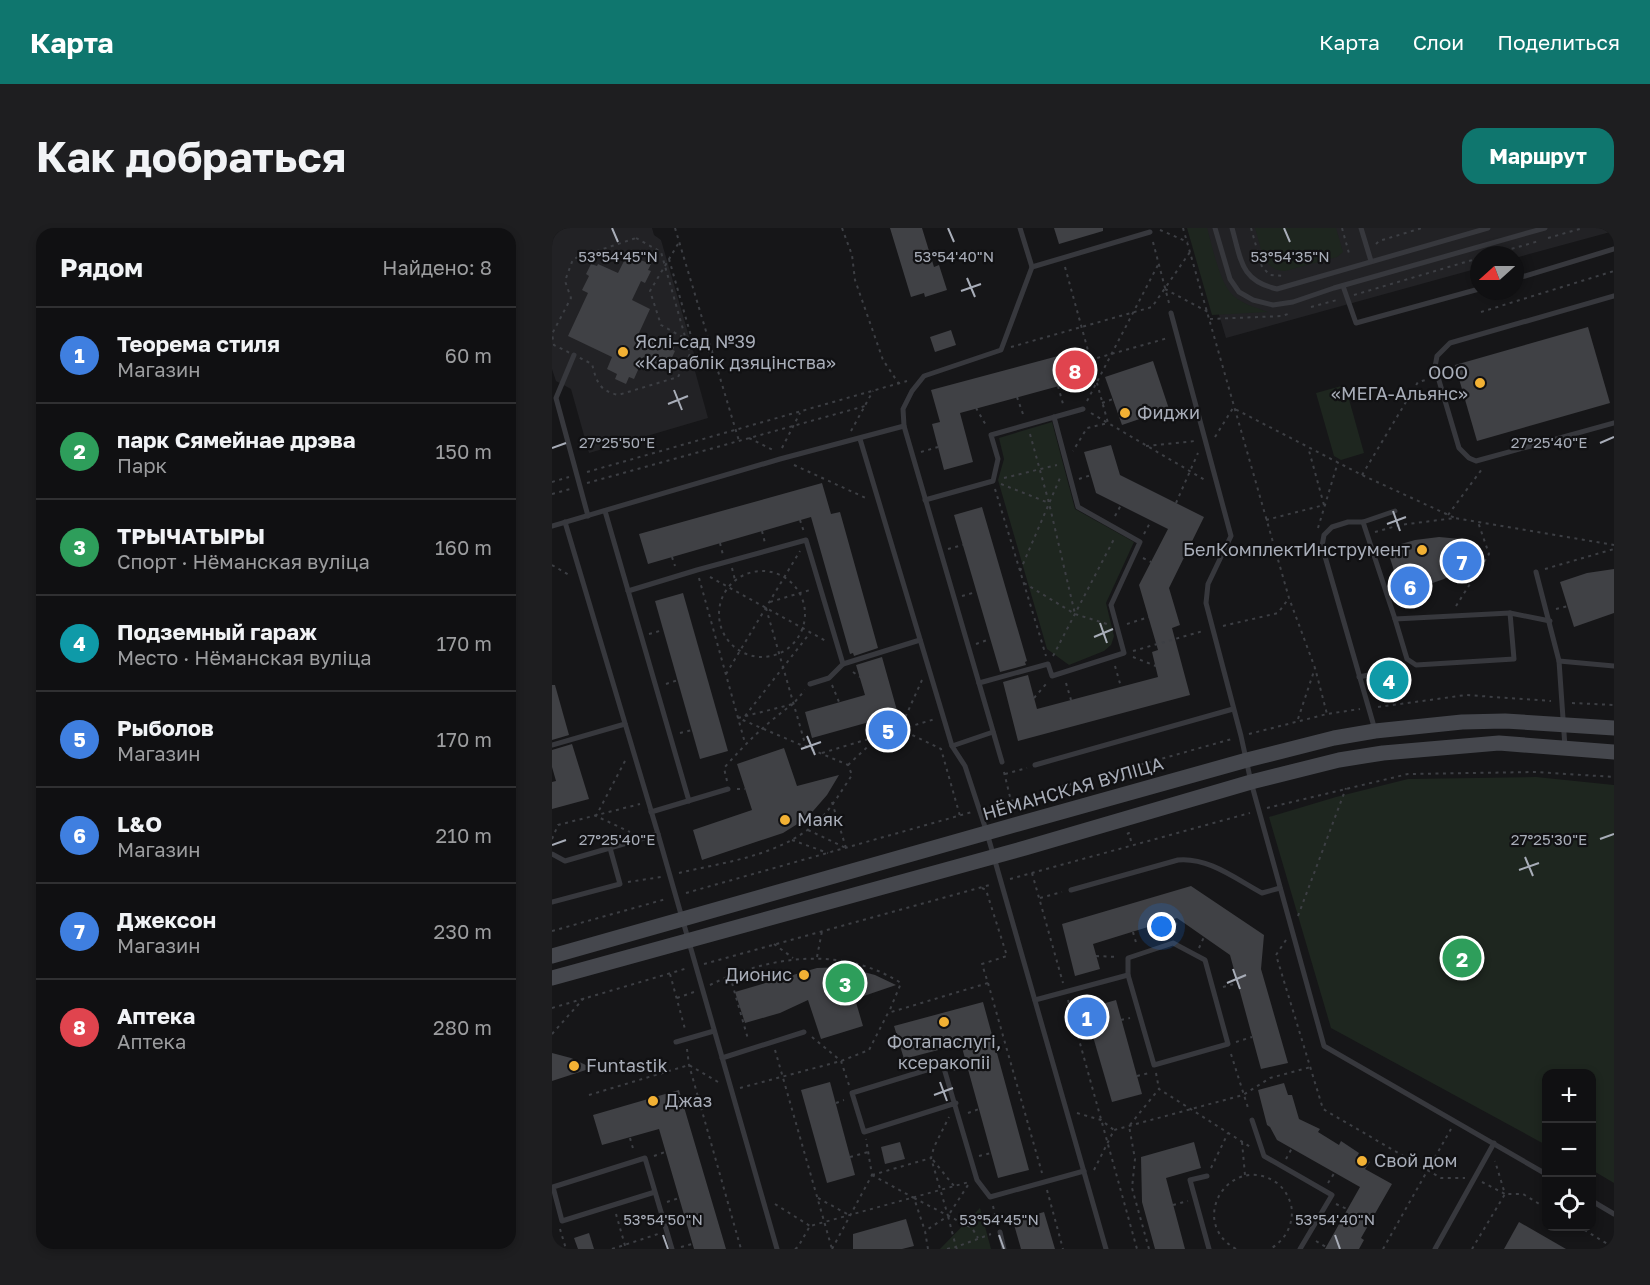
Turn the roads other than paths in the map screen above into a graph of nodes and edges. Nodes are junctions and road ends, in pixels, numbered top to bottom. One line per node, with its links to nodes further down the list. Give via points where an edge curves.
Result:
1 (1020, 228): 10 (lane)
2 (1215, 228): 12 (lane, via 1230,279 1239,292 1253,300 1273,305 1293,302)
3 (1361, 228): 9 (lane)
4 (1488, 228): 9 (lane)
5 (1545, 228): 12 (lane)
6 (1233, 229): 9 (lane, via 1252,279 1277,289)
7 (1150, 232): 10 (lane)
8 (1614, 249): 11 (lane)
9 (1371, 261)
10 (1032, 267): 20 (lane, via 1001,350 924,376 903,410)
11 (1524, 276)
12 (1343, 286): 13 (lane, via 1356,323)
13 (1470, 291)
14 (1614, 296): 19 (lane, via 1450,343 1437,356 1436,368 1460,448 1476,461)
15 (1171, 313): 42 (lane, via 1231,536 1208,584 1206,603)
16 (574, 355): 25 (lane, via 556,398)
17 (1083, 409): 18 (lane)
18 (1054, 417): 22 (lane, via 991,435 998,459 993,481); 40 (lane, via 1078,507 1140,542 1111,605 1124,653 1052,676 1048,664)
19 (1614, 423)
20 (904, 426): 21 (lane); 22 (lane)
21 (860, 439): 23 (lane); 34 (lane)
22 (925, 500): 40 (lane)
23 (605, 511): 25 (lane); 30 (lane)
24 (1395, 511): 27 (lane)
25 (588, 516): 26 (lane)
26 (565, 522): 28 (lane); 43 (lane)
27 (1363, 522): 32 (lane); 39 (lane, via 1332,527 1324,535 1322,546)
28 (552, 526)
29 (1536, 572): 33 (lane)
30 (628, 591): 36 (lane, via 806,540); 57 (lane)
31 (1510, 613): 32 (lane); 32 (lane, via 1514,659 1416,665 1407,659); 33 (lane)
32 (1395, 620)
33 (1550, 621): 35 (lane)
34 (920, 640): 36 (lane); 49 (lane)
35 (1559, 661): 37 (lane); 44 (lane)
36 (843, 664): 41 (lane, via 829,678)
37 (1614, 666)
38 (1388, 671): 39 (lane)
39 (1359, 677): 46 (lane)
40 (979, 683): 47 (lane)
41 (810, 684)
42 (1233, 709): 52 (lane); 54 (lane)
43 (625, 724): 48 (lane); 58 (lane)
44 (1564, 724): 45 (main road, НЁМАНСКАЯ ВУЛІЦА); 46 (main road, НЁМАНСКАЯ ВУЛІЦА, via 1462,722); 50 (lane)
45 (1614, 728)
46 (1376, 731): 52 (main road, НЁМАНСКАЯ ВУЛІЦА)
47 (993, 732): 49 (lane); 53 (lane)
48 (552, 745)
49 (952, 746): 59 (lane, via 965,766)
50 (1566, 747): 51 (main road); 55 (main road, via 1499,743 1383,753)
51 (1614, 752)
52 (1247, 760): 55 (lane); 59 (main road, НЁМАНСКАЯ ВУЛІЦА)
53 (1002, 762)
54 (1035, 765)
55 (1251, 782): 63 (main road); 64 (lane)
56 (728, 789): 57 (lane)
57 (689, 801): 58 (lane)
58 (651, 812): 60 (lane)
59 (987, 833): 63 (lane); 67 (main road, НЁМАНСКАЯ ВУЛІЦА)
60 (658, 834): 61 (lane); 67 (lane)
61 (610, 848): 62 (lane, via 565,861); 66 (lane, via 620,884)
62 (552, 854)
63 (993, 857): 68 (main road); 72 (lane)
64 (1280, 888): 65 (lane, via 1262,893 1191,859); 79 (lane, via 1324,1046)
65 (1071, 890)
66 (552, 902)
67 (682, 920): 68 (lane); 69 (main road, НЁМАНСКАЯ ВУЛІЦА)
68 (688, 941): 71 (main road); 73 (lane)
69 (552, 956)
70 (1128, 975): 70 (lane, via 1154,1065 1228,1044 1205,960 1173,943 1128,957); 72 (lane)
71 (552, 978)
72 (1035, 1000): 80 (lane)
73 (714, 1030): 75 (lane); 76 (lane)
74 (804, 1032): 76 (lane)
75 (676, 1042)
76 (722, 1058): 88 (lane)
77 (956, 1104): 77 (lane, via 944,1065 852,1093 864,1132); 80 (lane, via 977,1180 990,1197)
78 (1252, 1120): 92 (lane, via 1264,1156 1332,1195)
79 (1494, 1143): 81 (lane); 93 (lane)
80 (1084, 1171): 90 (lane)
81 (1542, 1172)
82 (1207, 1176): 91 (lane, via 1190,1180)
83 (655, 1192): 83 (lane, via 645,1158 553,1187 562,1221); 87 (lane)
84 (1596, 1203): 85 (lane)
85 (1614, 1214)
86 (1000, 1232): 89 (lane)
87 (674, 1249)
88 (777, 1249)
89 (1004, 1249)
90 (1106, 1249)
91 (1209, 1249)
92 (1300, 1249)
93 (1435, 1249)

